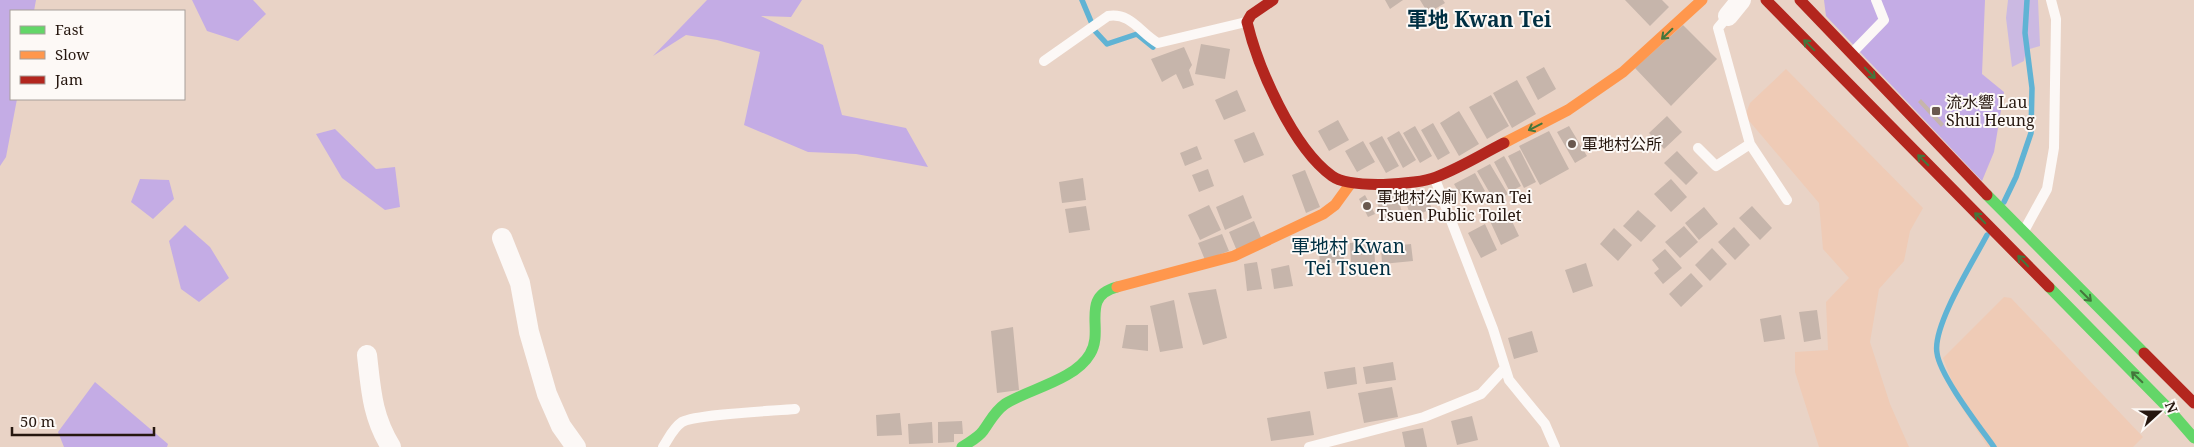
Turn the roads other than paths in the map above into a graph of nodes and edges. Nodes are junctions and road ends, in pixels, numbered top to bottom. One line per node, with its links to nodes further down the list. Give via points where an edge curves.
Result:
1 (1273, 0): 9 (main road, via 1251,15)
2 (1702, 0): 14 (main road, one-way to 14, via 1656,44 1595,93)
3 (1741, 0): 8 (street)
4 (1766, 0): 23 (main road, one-way to 4)
5 (1800, 0): 10 (main road)
6 (1876, 0): 10 (lane, via 1884,20)
7 (2051, 0): 17 (lane, via 2056,19 2054,148 2047,189)
8 (1728, 16): 12 (lane, via 1718,28)
9 (1247, 22): 11 (lane, via 1158,43 1127,18 1108,16); 15 (main road, via 1252,43 1287,121 1324,169 1333,177)
10 (1852, 54): 17 (main road, one-way to 17)
11 (1044, 61)
12 (1750, 144): 13 (lane, via 1716,166); 16 (lane)
13 (1698, 148)
14 (1435, 178): 15 (main road, via 1378,186); 20 (lane)
15 (1351, 184): 27 (main road, via 1335,205 1323,214 1234,256 1104,290 1099,294 1095,309 1094,344 1090,356 1077,368 998,409 982,432)
16 (1787, 200)
17 (2019, 228): 21 (main road, one-way to 21)
18 (502, 238): 25 (street, via 520,283 529,332 547,394 561,426)
19 (367, 355): 24 (street, via 373,407)
20 (1505, 368): 28 (lane, via 1481,394 1424,417); 29 (lane, via 1509,380 1545,424)
21 (2194, 403)
22 (795, 409): 26 (lane, via 683,421 674,428)
23 (2194, 438)
24 (391, 447)
25 (576, 447)
26 (663, 447)
27 (962, 447)
28 (1309, 447)
29 (1555, 447)

